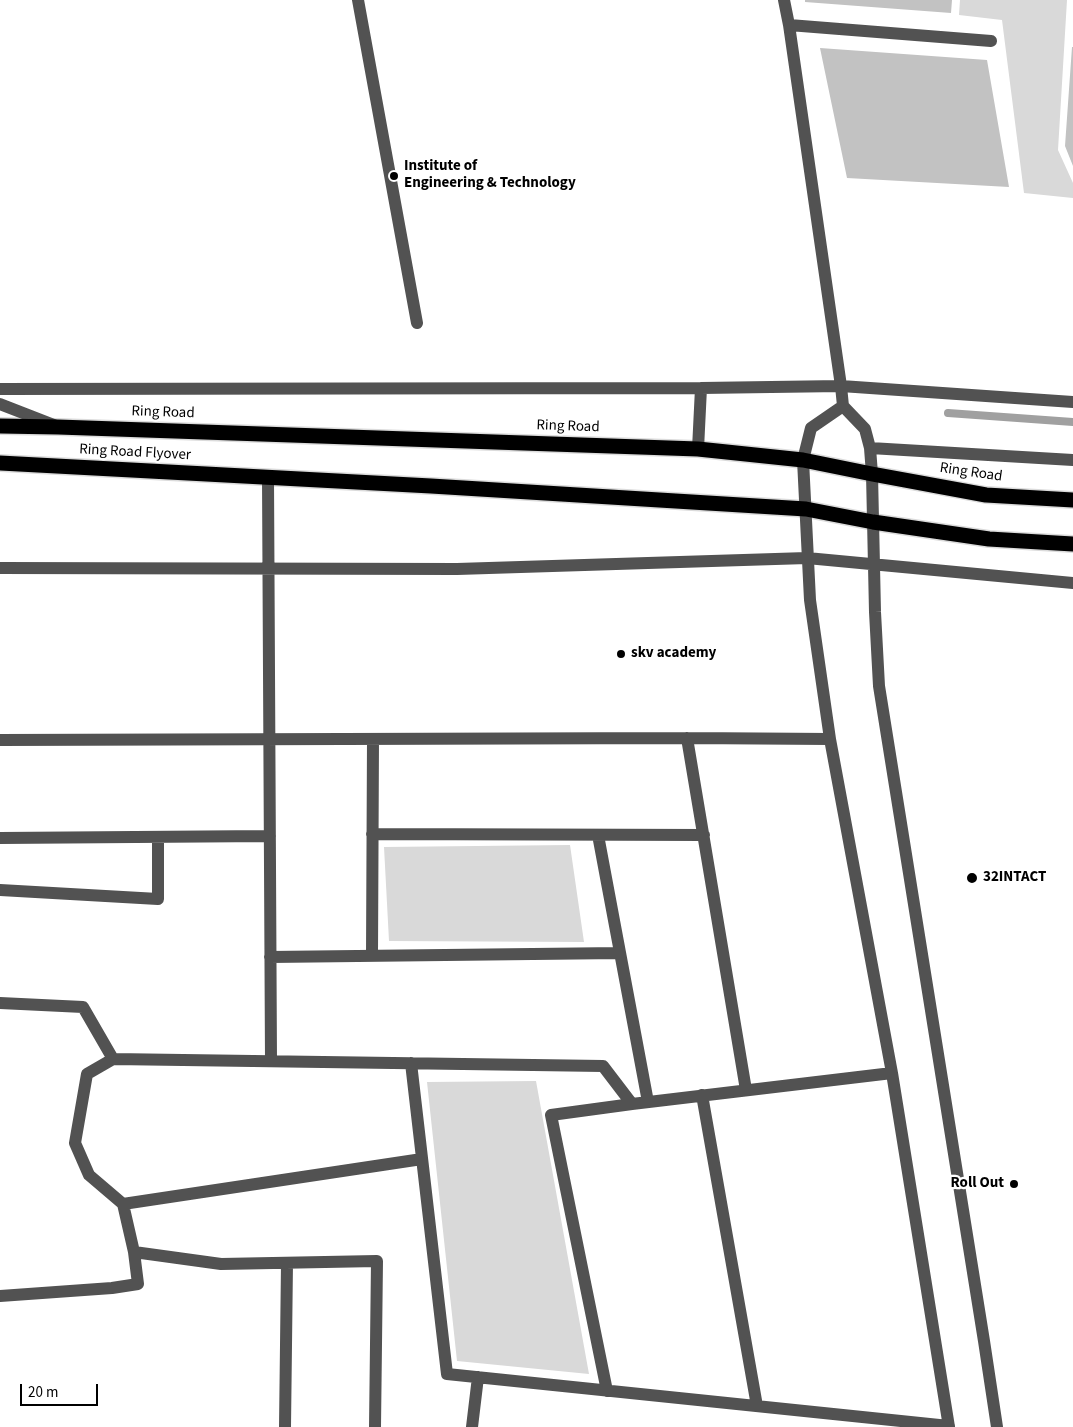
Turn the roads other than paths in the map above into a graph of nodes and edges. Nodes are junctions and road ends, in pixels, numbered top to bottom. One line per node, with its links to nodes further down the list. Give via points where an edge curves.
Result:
1 (358, 0): 5 (street)
2 (784, 0): 3 (street)
3 (789, 25): 4 (street); 6 (street)
4 (991, 41)
5 (417, 323)
6 (841, 386): 7 (street); 9 (street); 11 (street)
7 (701, 388): 8 (street); 15 (street)
8 (0, 389)
9 (1073, 402)
10 (0, 404): 13 (street)
11 (843, 406): 14 (street, via 864,429); 16 (street, via 811,428)
12 (0, 426): 13 (highway)
13 (58, 426): 15 (highway, Ring Road)
14 (870, 448): 17 (street); 19 (street)
15 (698, 449): 16 (highway, Ring Road)
16 (803, 460): 19 (highway, Ring Road); 22 (street)
17 (1073, 460)
18 (0, 464): 20 (highway, Ring Road Flyover)
19 (872, 474): 21 (highway, Ring Road, via 986,495); 23 (street)
20 (268, 478): 22 (highway); 28 (street)
21 (1073, 500)
22 (806, 509): 23 (highway); 25 (street)
23 (873, 522): 24 (highway, via 989,539); 26 (street)
24 (1073, 544)
25 (807, 558): 26 (street); 28 (street, via 457,569); 32 (street)
26 (874, 563): 29 (street); 66 (street, via 879,686)
27 (0, 568): 28 (street)
28 (268, 569): 34 (street)
29 (1073, 583)
30 (687, 738): 31 (street); 32 (street); 37 (street)
31 (373, 739): 34 (street); 35 (street)
32 (830, 739): 49 (street)
33 (0, 740): 34 (street)
34 (269, 740): 38 (street)
35 (372, 834): 36 (street); 43 (street)
36 (598, 835): 37 (street); 42 (street)
37 (704, 835): 50 (street)
38 (270, 836): 39 (street); 44 (street)
39 (158, 837): 40 (street); 41 (street, via 158,899)
40 (0, 838)
41 (0, 890)
42 (620, 953): 43 (street); 52 (street)
43 (372, 956): 44 (street)
44 (270, 957): 47 (street)
45 (0, 1002): 46 (street, via 83,1007)
46 (114, 1059): 47 (street); 55 (street, via 87,1074 75,1143 89,1175)
47 (271, 1061): 48 (street)
48 (411, 1063): 53 (street, via 603,1066); 54 (street)
49 (892, 1073): 50 (street); 62 (street)
50 (746, 1090): 51 (street)
51 (702, 1095): 52 (street); 61 (street)
52 (648, 1102): 53 (street)
53 (632, 1104): 60 (street, via 551,1115)
54 (422, 1158): 55 (street); 59 (street, via 447,1374)
55 (123, 1204): 56 (street)
56 (134, 1252): 57 (street, via 221,1264); 58 (street, via 138,1284)
57 (287, 1263): 63 (street); 64 (street, via 377,1261)
58 (0, 1296)
59 (478, 1377): 60 (street); 65 (street)
60 (607, 1391): 61 (street)
61 (757, 1406): 62 (street)
62 (949, 1426)
63 (285, 1427)
64 (375, 1427)
65 (472, 1427)
66 (997, 1427)

